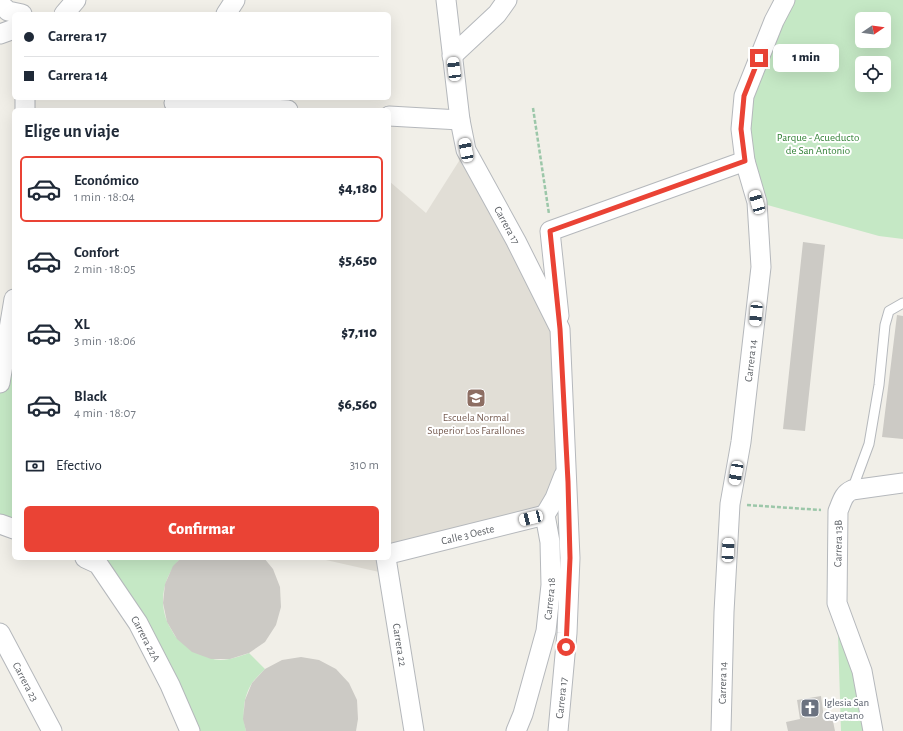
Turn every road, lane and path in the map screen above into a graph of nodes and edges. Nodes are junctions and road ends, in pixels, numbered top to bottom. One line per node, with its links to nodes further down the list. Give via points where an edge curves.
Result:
1 (235, 0): 7 (street)
2 (446, 0): 10 (street)
3 (507, 0): 10 (street, via 497,14)
4 (785, 0): 16 (street, Carrera 14, via 744,96 741,129)
5 (0, 4): 6 (street)
6 (13, 12)
7 (227, 12)
8 (12, 30): 9 (street)
9 (0, 34)
10 (452, 56): 15 (street)
11 (174, 104): 12 (street)
12 (250, 108)
13 (533, 108): 17 (path)
14 (391, 116): 15 (street)
15 (460, 120): 20 (street, Carrera 17, via 466,150)
16 (745, 161): 17 (street); 25 (street, Carrera 14, via 757,202 761,267 741,442)
17 (550, 231): 20 (street, Carrera 17)
18 (903, 303): 24 (lane, via 889,311 885,325 879,386 869,444)
19 (12, 311): 21 (street)
20 (560, 329): 22 (street, Carrera 17)
21 (0, 383)
22 (567, 466): 27 (street, via 556,498); 38 (street, Carrera 17, via 570,566)
23 (903, 483): 24 (street)
24 (852, 490): 26 (street, Carrera 13B, via 847,492)
25 (730, 504): 26 (path); 39 (street, Carrera 14)
26 (838, 511): 40 (street, Carrera 13B, via 837,602 862,671)
27 (545, 515): 30 (street, Calle 3 Oeste); 37 (street, Carrera 18, via 550,542 551,585 546,631)
28 (0, 524): 29 (street)
29 (12, 528)
30 (391, 554)
31 (89, 560): 35 (street, Carrera 22A, via 98,564 138,624 170,685)
32 (386, 560): 36 (street, Carrera 22)
33 (0, 633): 34 (street, Carrera 23)
34 (52, 731)
35 (190, 731)
36 (414, 731)
37 (516, 731)
38 (558, 731)
39 (721, 731)
40 (873, 731)

